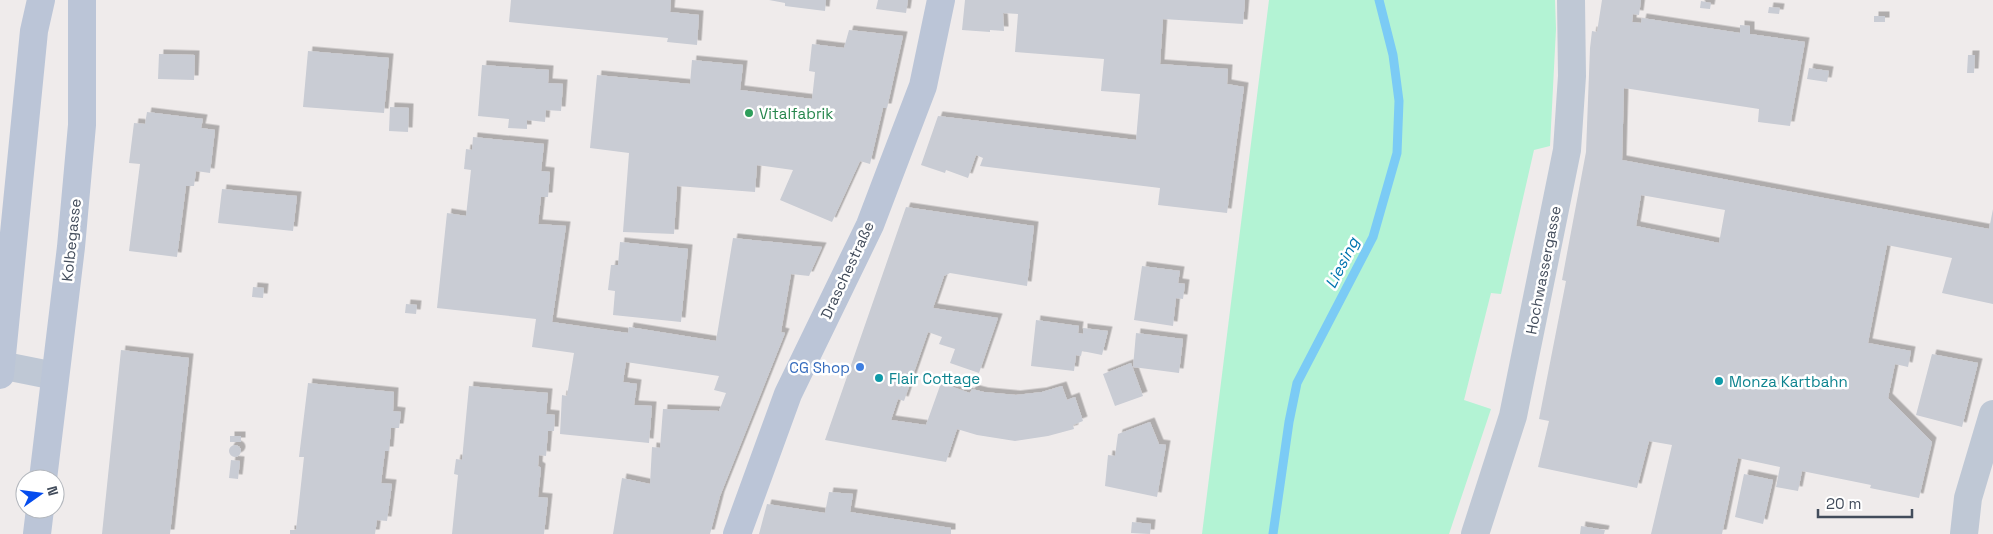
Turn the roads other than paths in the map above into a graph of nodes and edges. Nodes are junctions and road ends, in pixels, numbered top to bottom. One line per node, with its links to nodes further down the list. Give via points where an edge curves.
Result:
1 (41, 0): 5 (main road, via 34,31)
2 (82, 0): 7 (main road, Kolbegasse, via 82,125)
3 (941, 0): 12 (main road, Draschestraße, via 923,86 886,184 870,225 788,394)
4 (1571, 0): 13 (street, Hochwassergasse, via 1572,76 1566,150 1513,416)
5 (0, 365): 6 (main road); 7 (street)
6 (0, 375)
7 (55, 376): 9 (main road, Kolbegasse)
8 (1993, 414): 14 (street, via 1968,498)
9 (44, 469)
10 (39, 519): 11 (main road)
11 (37, 534)
12 (737, 534)
13 (1475, 534)
14 (1964, 534)

